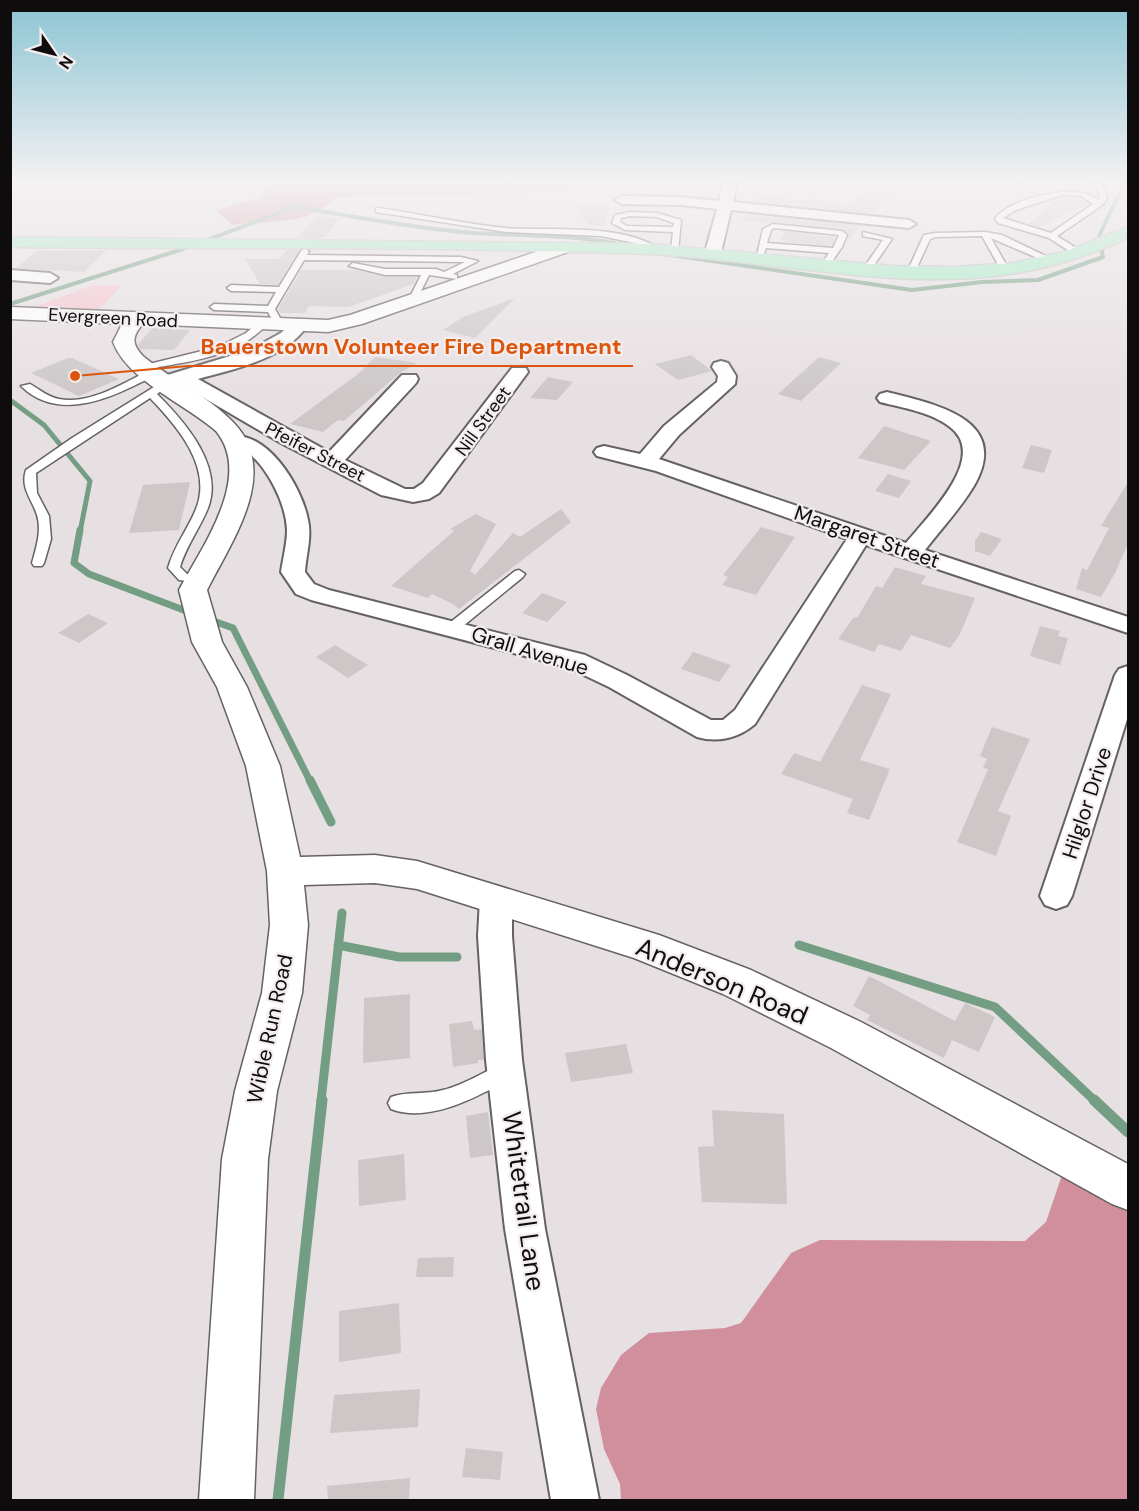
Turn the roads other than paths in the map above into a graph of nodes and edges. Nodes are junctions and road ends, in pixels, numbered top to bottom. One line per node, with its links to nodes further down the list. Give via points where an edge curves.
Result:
1 (303, 255): 13 (lane)
2 (428, 255): 17 (lane, via 474,261)
3 (543, 255): 21 (street, Evergreen Road)
4 (796, 255): 11 (main road)
5 (832, 255): 11 (lane)
6 (877, 255): 15 (lane)
7 (919, 255): 16 (lane)
8 (996, 255): 14 (lane)
9 (1039, 255): 12 (lane)
10 (1074, 255): 12 (main road)
11 (830, 258): 15 (main road)
12 (1052, 261): 14 (main road)
13 (296, 266): 20 (lane, via 360,266); 23 (lane)
14 (1004, 268): 16 (main road)
15 (867, 269): 16 (main road)
16 (911, 272)
17 (446, 274): 20 (lane); 21 (lane)
18 (10, 275): 19 (street)
19 (50, 278)
20 (418, 282): 21 (street, Evergreen Road); 27 (street, Evergreen Road, via 340,324)
21 (465, 282)
22 (231, 288): 23 (lane)
23 (283, 290): 27 (lane)
24 (214, 307): 27 (lane)
25 (13, 313): 26 (street, Evergreen Road)
26 (136, 319): 27 (street, Evergreen Road); 30 (street, via 124,336 126,352)
27 (277, 321): 30 (lane); 30 (street, via 291,334 266,349 213,368)
28 (721, 367): 37 (street, via 727,376 726,384 659,445)
29 (519, 372): 38 (street, Nill Street)
30 (159, 379): 32 (lane, via 81,401 61,402); 34 (street, via 213,416); 36 (street, Pfeifer Street, via 258,423); 41 (lane, via 30,472 30,493 43,516 45,539); 43 (lane, via 205,469 205,500 174,568)
31 (409, 379): 36 (street)
32 (26, 386)
33 (887, 398): 40 (street, via 953,418 968,430 975,449 964,484)
34 (234, 441): 43 (street, via 241,472 235,509); 45 (street, Grall Avenue, via 254,447 295,506 298,529 293,572 305,589 364,608)
35 (604, 452): 37 (street, Margaret Street)
36 (332, 462): 38 (street, Pfeifer Street, via 411,496 424,493)
37 (646, 462): 39 (street, Margaret Street)
38 (447, 470)
39 (860, 536): 40 (street, Margaret Street); 45 (street, Grall Avenue, via 744,717 727,729 706,730 576,661)
40 (911, 552): 44 (street, Margaret Street)
41 (38, 563)
42 (519, 574): 45 (lane)
43 (196, 585): 47 (street, Wible Run Road, via 207,642 241,708 263,766)
44 (1128, 625)
45 (452, 628)
46 (1128, 675): 48 (street, Hilglor Drive)
47 (285, 871): 49 (street, Anderson Road, via 375,869 417,875); 53 (street, Wible Run Road, via 289,925 282,993 256,1091 245,1159)
48 (1056, 896)
49 (496, 899): 50 (street, Whitetrail Lane); 52 (street, Anderson Road, via 645,946 737,982 846,1035)
50 (505, 1072): 51 (lane, via 462,1095 423,1105); 54 (street, Whitetrail Lane, via 525,1229)
51 (398, 1103)
52 (1128, 1188)
53 (226, 1500)
54 (575, 1500)

